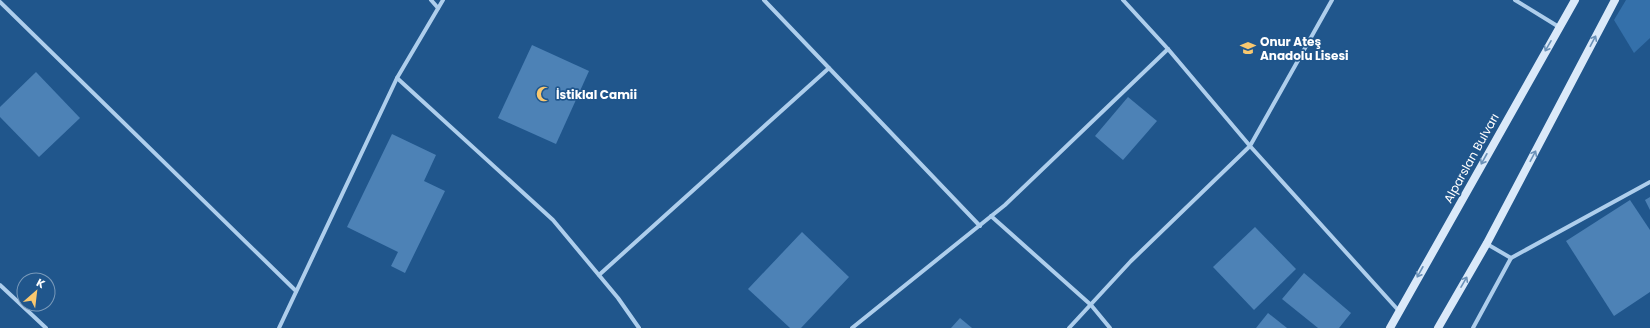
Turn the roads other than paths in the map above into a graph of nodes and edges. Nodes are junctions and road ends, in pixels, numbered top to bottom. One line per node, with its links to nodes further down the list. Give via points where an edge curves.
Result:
1 (431, 0): 10 (street)
2 (443, 0): 10 (street)
3 (764, 0): 13 (street)
4 (1123, 0): 12 (street)
5 (1332, 0): 15 (street)
6 (1515, 0): 11 (street)
7 (1574, 0): 11 (main road, Alparslan Bulvarı)
8 (1615, 0): 19 (main road, one-way to 8)
9 (1, 4): 23 (street)
10 (438, 8): 14 (street)
11 (1559, 27): 25 (main road, Alparslan Bulvarı, one-way to 25)
12 (1168, 48): 15 (street); 17 (street)
13 (829, 68): 18 (street); 21 (street)
14 (397, 78): 21 (street, via 553,220); 23 (street)
15 (1250, 146): 24 (street, via 1130,261); 25 (street)
16 (1650, 182): 20 (street)
17 (992, 216): 18 (street); 24 (street)
18 (980, 226): 29 (street)
19 (1487, 243): 20 (street); 33 (main road, one-way to 19)
20 (1511, 258): 34 (street)
21 (599, 275): 28 (street)
22 (0, 285): 26 (street)
23 (296, 291): 27 (street)
24 (1091, 305): 30 (street); 31 (street)
25 (1399, 311): 32 (main road, Alparslan Bulvarı)
26 (46, 328)
27 (279, 328)
28 (639, 328)
29 (852, 328)
30 (1069, 328)
31 (1110, 328)
32 (1390, 328)
33 (1438, 328)
34 (1473, 328)

